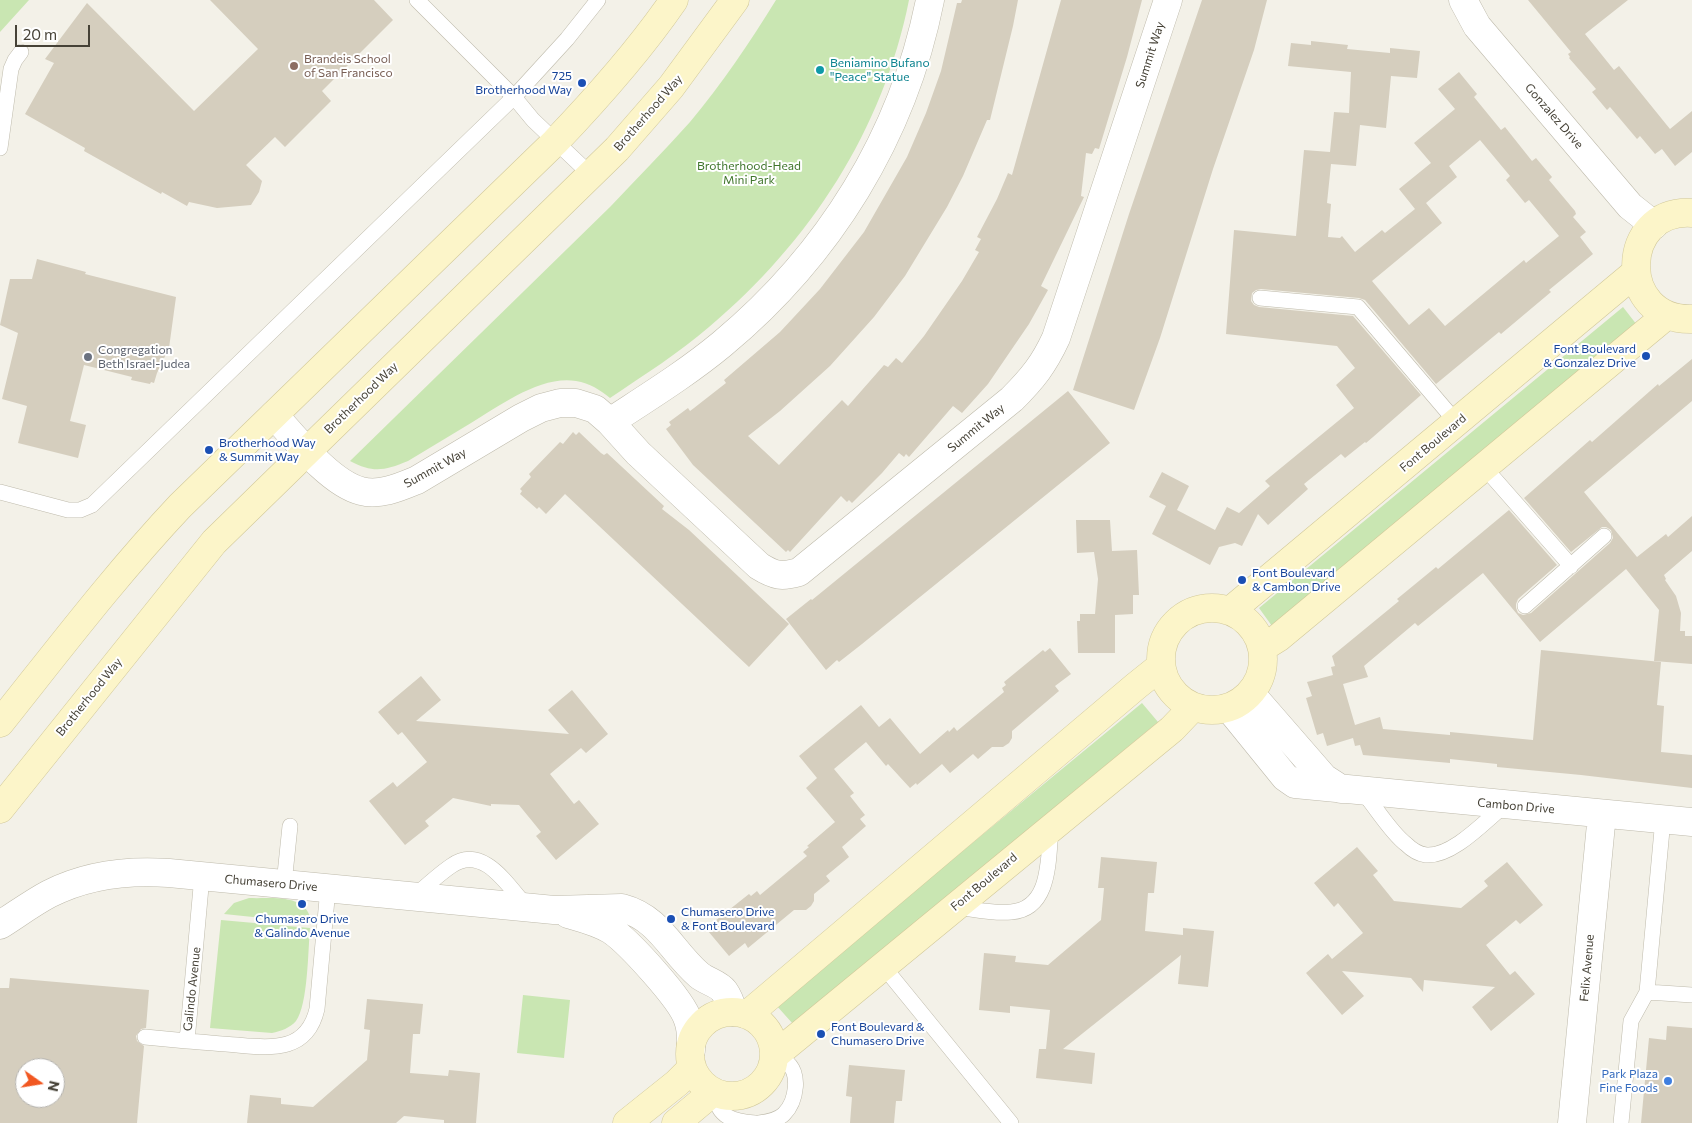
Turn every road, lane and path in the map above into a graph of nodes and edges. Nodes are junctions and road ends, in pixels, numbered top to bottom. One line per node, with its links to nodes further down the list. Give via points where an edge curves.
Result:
1 (417, 0): 9 (lane)
2 (598, 0): 9 (lane, via 568,39)
3 (674, 0): 10 (street, via 633,54)
4 (735, 0): 12 (street, Brotherhood Way, via 671,87)
5 (930, 0): 19 (street, via 896,113 851,199 824,239 757,313 721,344)
6 (1168, 0): 19 (street, Summit Way, via 1056,338 1045,360 1012,399 799,572 786,576 759,566 638,453)
7 (1463, 0): 14 (street, Gonzalez Drive, via 1477,26 1630,206)
8 (20, 52): 11 (lane, via 11,69)
9 (514, 97): 10 (lane); 23 (lane, via 92,505 68,510)
10 (555, 142): 12 (lane); 18 (street)
11 (0, 148)
12 (591, 175): 21 (street, Brotherhood Way)
13 (1691, 212): 14 (street, via 1664,218)
14 (1654, 225): 15 (street, via 1638,247)
15 (1635, 274): 17 (street, via 1643,294 1658,309); 20 (street, Font Boulevard)
16 (1260, 298): 20 (lane, via 1358,307)
17 (1680, 317): 22 (street)
18 (274, 415): 21 (street, Summit Way); 32 (street, via 148,540)
19 (610, 422): 21 (street, Summit Way, via 595,409 576,403 541,408 417,480 380,492 361,491 343,483)
20 (1457, 423): 27 (street, Font Boulevard)
21 (307, 450): 35 (street, Brotherhood Way, via 205,553)
22 (1484, 468): 25 (lane); 28 (street)
23 (0, 492)
24 (1604, 536): 25 (lane)
25 (1571, 566): 26 (lane)
26 (1525, 606)
27 (1230, 611): 28 (street, via 1250,625); 29 (street, via 1204,608 1180,619 1165,640)
28 (1262, 648): 30 (street, via 1264,660 1258,684)
29 (1161, 666): 31 (street, via 1169,687 1179,699); 52 (street)
30 (1240, 701): 31 (street, via 1205,711); 33 (street, Cambon Drive, via 1285,777 1295,784)
31 (1193, 707): 40 (street, Font Boulevard, via 1172,729)
32 (0, 722)
33 (1352, 790): 34 (street, Cambon Drive); 34 (lane, via 1405,844 1426,855 1452,848)
34 (1505, 805): 36 (street, Cambon Drive)
35 (0, 809)
36 (1602, 814): 37 (street, Cambon Drive); 62 (street, Felix Avenue)
37 (1663, 819): 38 (street, Cambon Drive); 50 (lane)
38 (1692, 822)
39 (290, 826): 42 (lane)
40 (1051, 827): 46 (street, Font Boulevard); 46 (lane, via 1044,886 1033,903 1023,910 1011,912)
41 (202, 876): 42 (street, Chumasero Drive); 48 (street, Chumasero Drive, via 136,871 107,875 51,893); 54 (lane, Galindo Avenue)
42 (284, 884): 43 (street, Chumasero Drive)
43 (328, 888): 44 (street, Chumasero Drive); 54 (lane, Galindo Avenue, via 317,1009 306,1032 294,1042 276,1048)
44 (415, 896): 45 (street, Chumasero Drive); 45 (lane, via 451,865 473,859 494,870)
45 (527, 907): 47 (street, Chumasero Drive)
46 (955, 907): 49 (street, Font Boulevard)
47 (554, 910): 52 (street, Chumasero Drive, via 611,907 642,915 700,976 723,989); 56 (street, Chumasero Drive, via 610,930 636,952 688,1018 692,1032)
48 (0, 925)
49 (883, 966): 55 (street, Font Boulevard); 61 (lane)
50 (1647, 992): 51 (lane); 63 (lane, via 1631,1020)
51 (1692, 995)
52 (740, 1014): 55 (street, via 759,1022 767,1031 773,1043); 56 (street, via 720,1014 700,1028 694,1038)
53 (145, 1037): 54 (lane)
54 (187, 1041)
55 (774, 1057): 57 (street, via 764,1082 754,1091 740,1096); 60 (lane, via 785,1061 793,1070 796,1083 794,1098 784,1114 770,1122)
56 (691, 1059): 57 (street, via 698,1078); 58 (street, via 677,1083)
57 (714, 1092): 59 (street); 60 (lane, via 722,1112 736,1121)
58 (627, 1123)
59 (676, 1123)
60 (757, 1123)
61 (1011, 1123)
62 (1572, 1123)
63 (1621, 1123)

